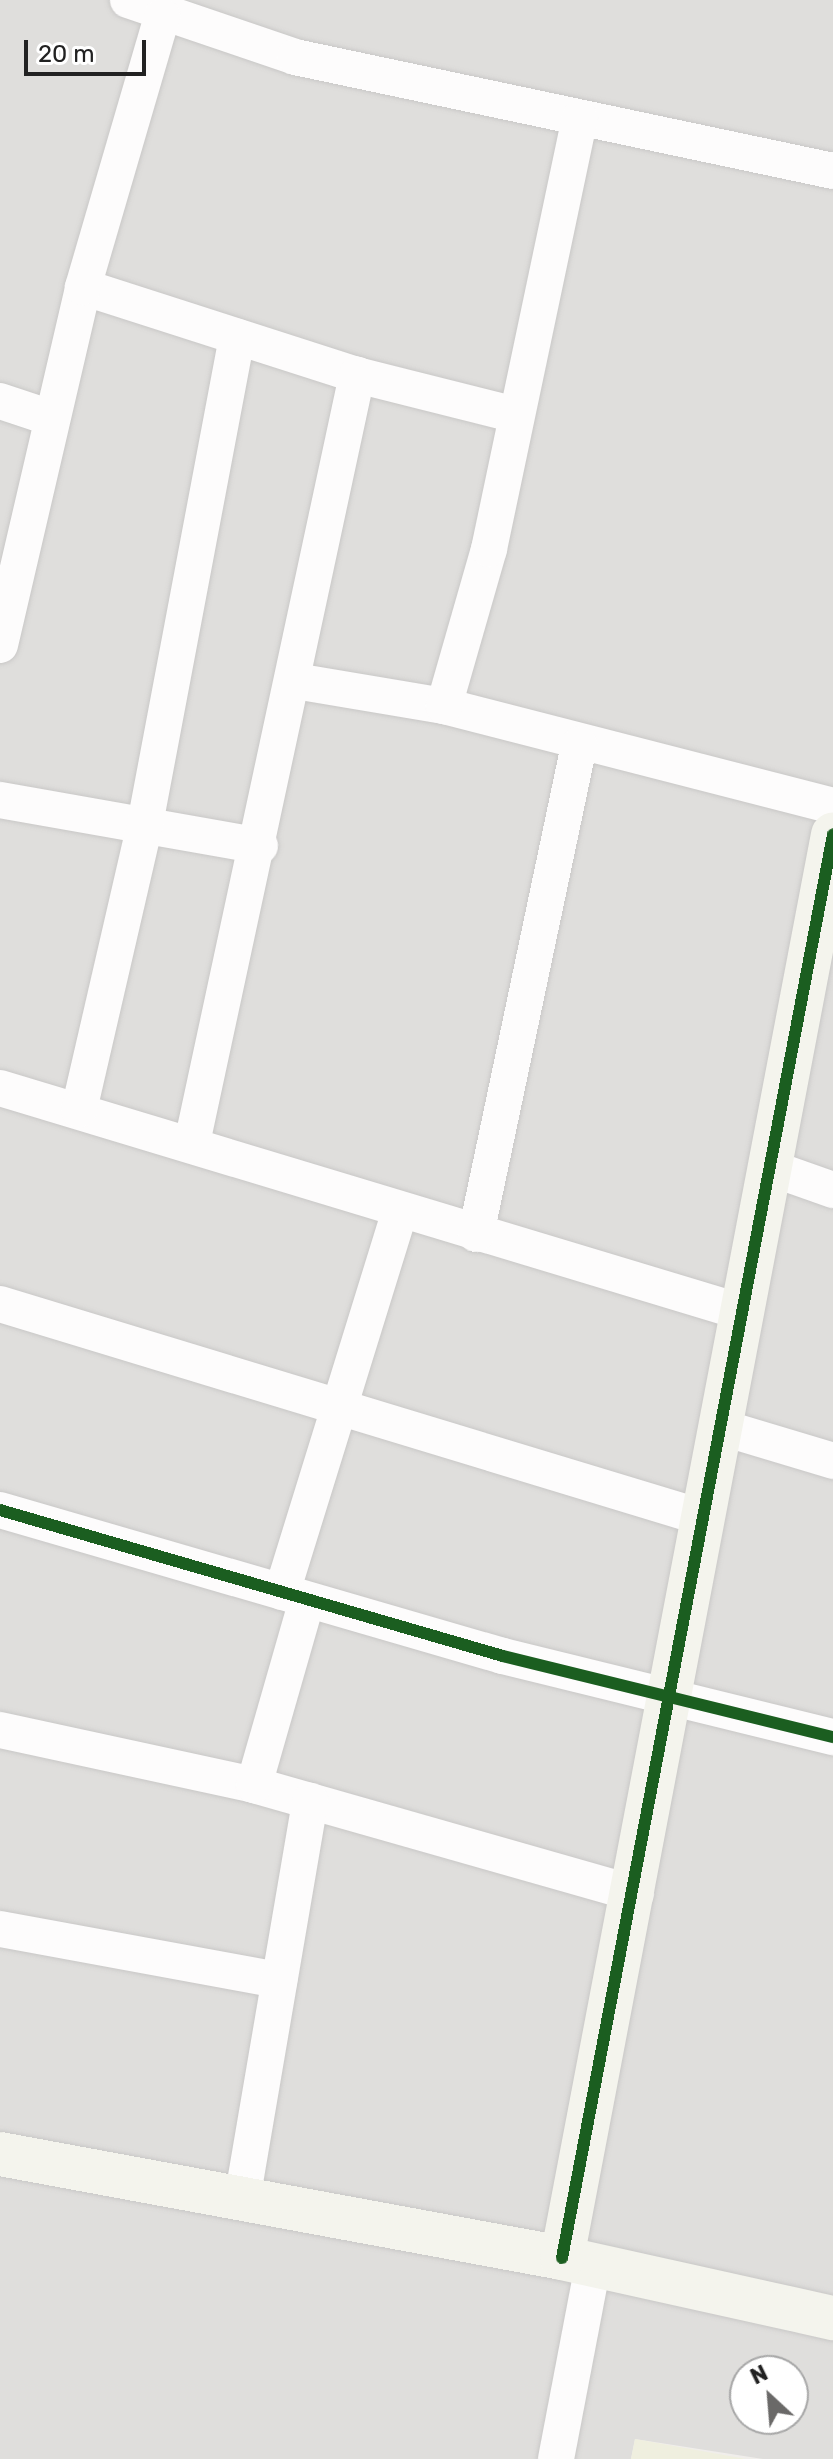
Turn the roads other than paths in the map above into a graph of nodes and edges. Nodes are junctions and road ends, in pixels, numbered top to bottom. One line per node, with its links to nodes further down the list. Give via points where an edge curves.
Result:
1 (128, 0): 2 (street)
2 (162, 16): 3 (street, via 295,57); 5 (street)
3 (580, 119): 4 (street); 9 (street)
4 (833, 171)
5 (83, 287): 6 (street); 10 (street)
6 (237, 337): 7 (street); 17 (street)
7 (357, 375): 9 (street); 12 (street)
8 (0, 401): 10 (street)
9 (516, 415): 13 (street, via 489,549)
10 (51, 418): 11 (street)
11 (0, 645)
12 (295, 681): 13 (street); 19 (street)
13 (444, 706): 14 (street)
14 (579, 745): 16 (street); 27 (street)
15 (0, 800): 17 (street)
16 (833, 806)
17 (145, 824): 19 (street); 22 (street)
18 (833, 835): 20 (street)
19 (260, 846): 23 (street)
20 (822, 954): 24 (street)
21 (0, 1088): 22 (street)
22 (79, 1110): 23 (street)
23 (192, 1143): 26 (street)
24 (768, 1167): 25 (street); 29 (street)
25 (833, 1190)
26 (400, 1210): 27 (street); 30 (street)
27 (476, 1234): 29 (street)
28 (0, 1304): 30 (street)
29 (745, 1313): 31 (street)
30 (341, 1406): 34 (street); 35 (street)
31 (720, 1427): 32 (street); 34 (street)
32 (833, 1461)
33 (0, 1510): 35 (street)
34 (704, 1518): 36 (street)
35 (295, 1596): 36 (street); 39 (street)
36 (672, 1701): 38 (street); 41 (street)
37 (0, 1730): 39 (street)
38 (833, 1737)
39 (254, 1785): 40 (street)
40 (310, 1801): 41 (street); 43 (street)
41 (636, 1894): 46 (street)
42 (0, 1929): 43 (street)
43 (279, 1980): 45 (street)
44 (0, 2154): 45 (street)
45 (242, 2200): 46 (street)
46 (578, 2261): 47 (street); 48 (street)
47 (833, 2318)
48 (556, 2459)

